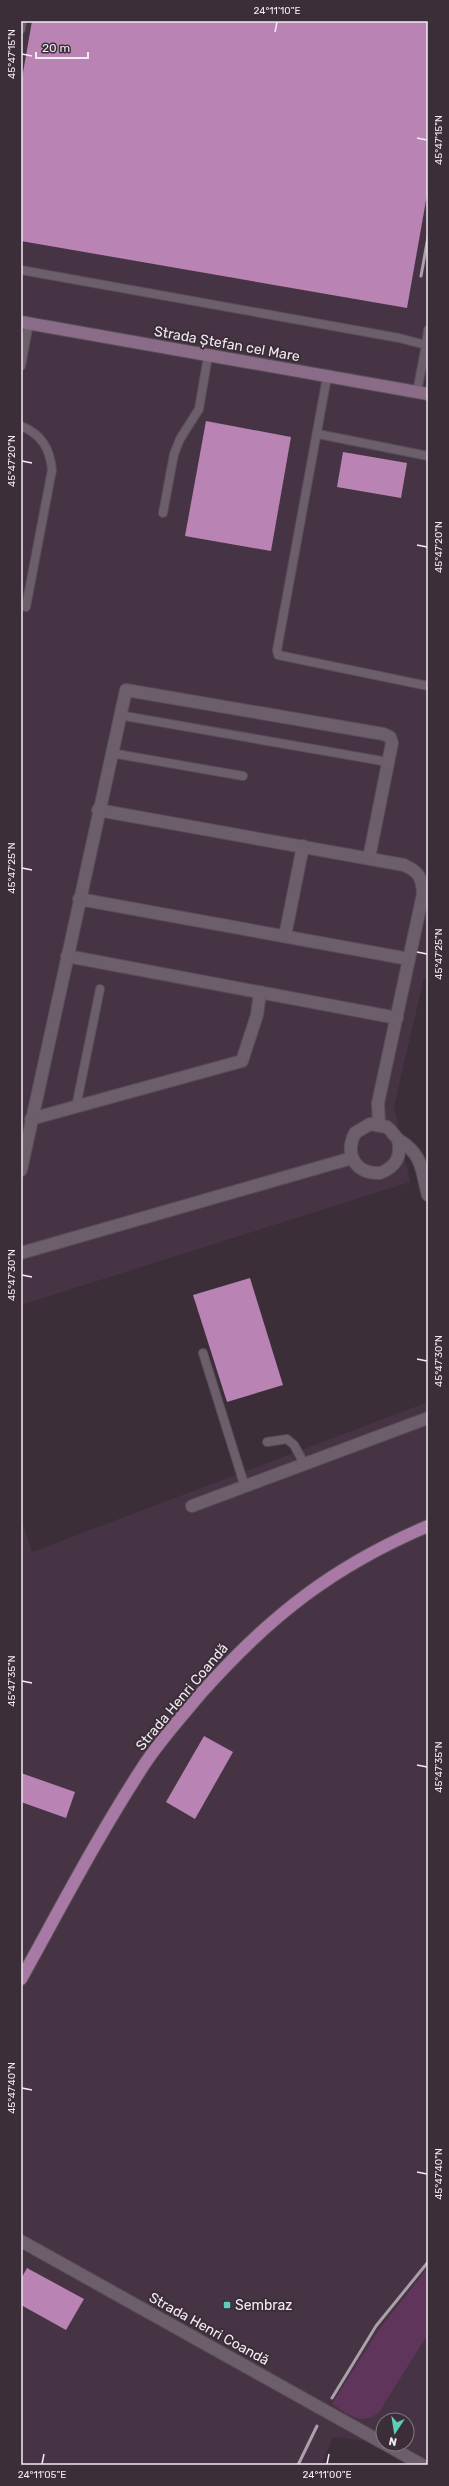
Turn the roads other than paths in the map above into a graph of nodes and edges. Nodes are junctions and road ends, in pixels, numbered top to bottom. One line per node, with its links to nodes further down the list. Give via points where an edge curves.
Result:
1 (22, 21): 2 (lane)
2 (21, 29)
3 (21, 270): 6 (lane, via 400,338)
4 (25, 323): 7 (main road, Strada Ștefan cel Mare); 8 (lane)
5 (428, 330): 6 (lane)
6 (426, 345): 10 (lane)
7 (208, 356): 9 (main road, Strada Ștefan cel Mare); 14 (lane, via 199,409 180,439 174,454)
8 (21, 366)
9 (328, 377): 10 (main road, Strada Ștefan cel Mare); 12 (lane)
10 (422, 393)
11 (21, 426): 15 (lane, via 32,430 45,443 51,456 52,470)
12 (318, 434): 13 (lane); 16 (lane, via 278,655)
13 (428, 456)
14 (163, 514)
15 (26, 607)
16 (428, 686)
17 (119, 715): 18 (street); 19 (lane); 19 (street, via 124,692 130,689 137,690 383,734 390,737 392,743)
18 (111, 753): 20 (lane); 21 (street)
19 (388, 762): 23 (street)
20 (243, 776)
21 (98, 810): 22 (street); 24 (street)
22 (303, 846): 23 (street); 25 (street)
23 (369, 858): 27 (street, via 404,865 415,870 422,878 424,894)
24 (79, 899): 25 (street); 26 (street)
25 (285, 936): 27 (street)
26 (67, 956): 29 (street); 32 (street)
27 (409, 960): 30 (street)
28 (100, 989): 31 (lane)
29 (260, 992): 30 (street); 31 (street, via 257,1015 242,1061)
30 (397, 1018): 33 (street, via 378,1103)
31 (76, 1107): 32 (street)
32 (31, 1119): 36 (street)
33 (379, 1124): 34 (street, via 390,1130); 35 (street, via 370,1124 355,1133 350,1150)
34 (398, 1140): 35 (street, via 399,1157 395,1164 380,1173 363,1171); 37 (street, via 407,1143 418,1157)
35 (352, 1158): 38 (street)
36 (21, 1170)
37 (428, 1195)
38 (21, 1253)
39 (203, 1353): 43 (lane)
40 (428, 1418): 42 (street)
41 (267, 1442): 42 (lane, via 287,1439 294,1445)
42 (305, 1465): 43 (street)
43 (245, 1487): 44 (street)
44 (192, 1506)
45 (428, 1526): 46 (main road, Strada Henri Coandă, via 342,1569 277,1616 235,1655 184,1712 145,1764 100,1838)
46 (21, 1979)
47 (21, 2241): 48 (street, Strada Henri Coandă)
48 (375, 2439)
49 (398, 2452): 50 (street, Strada Henri Coandă)
50 (422, 2465)

